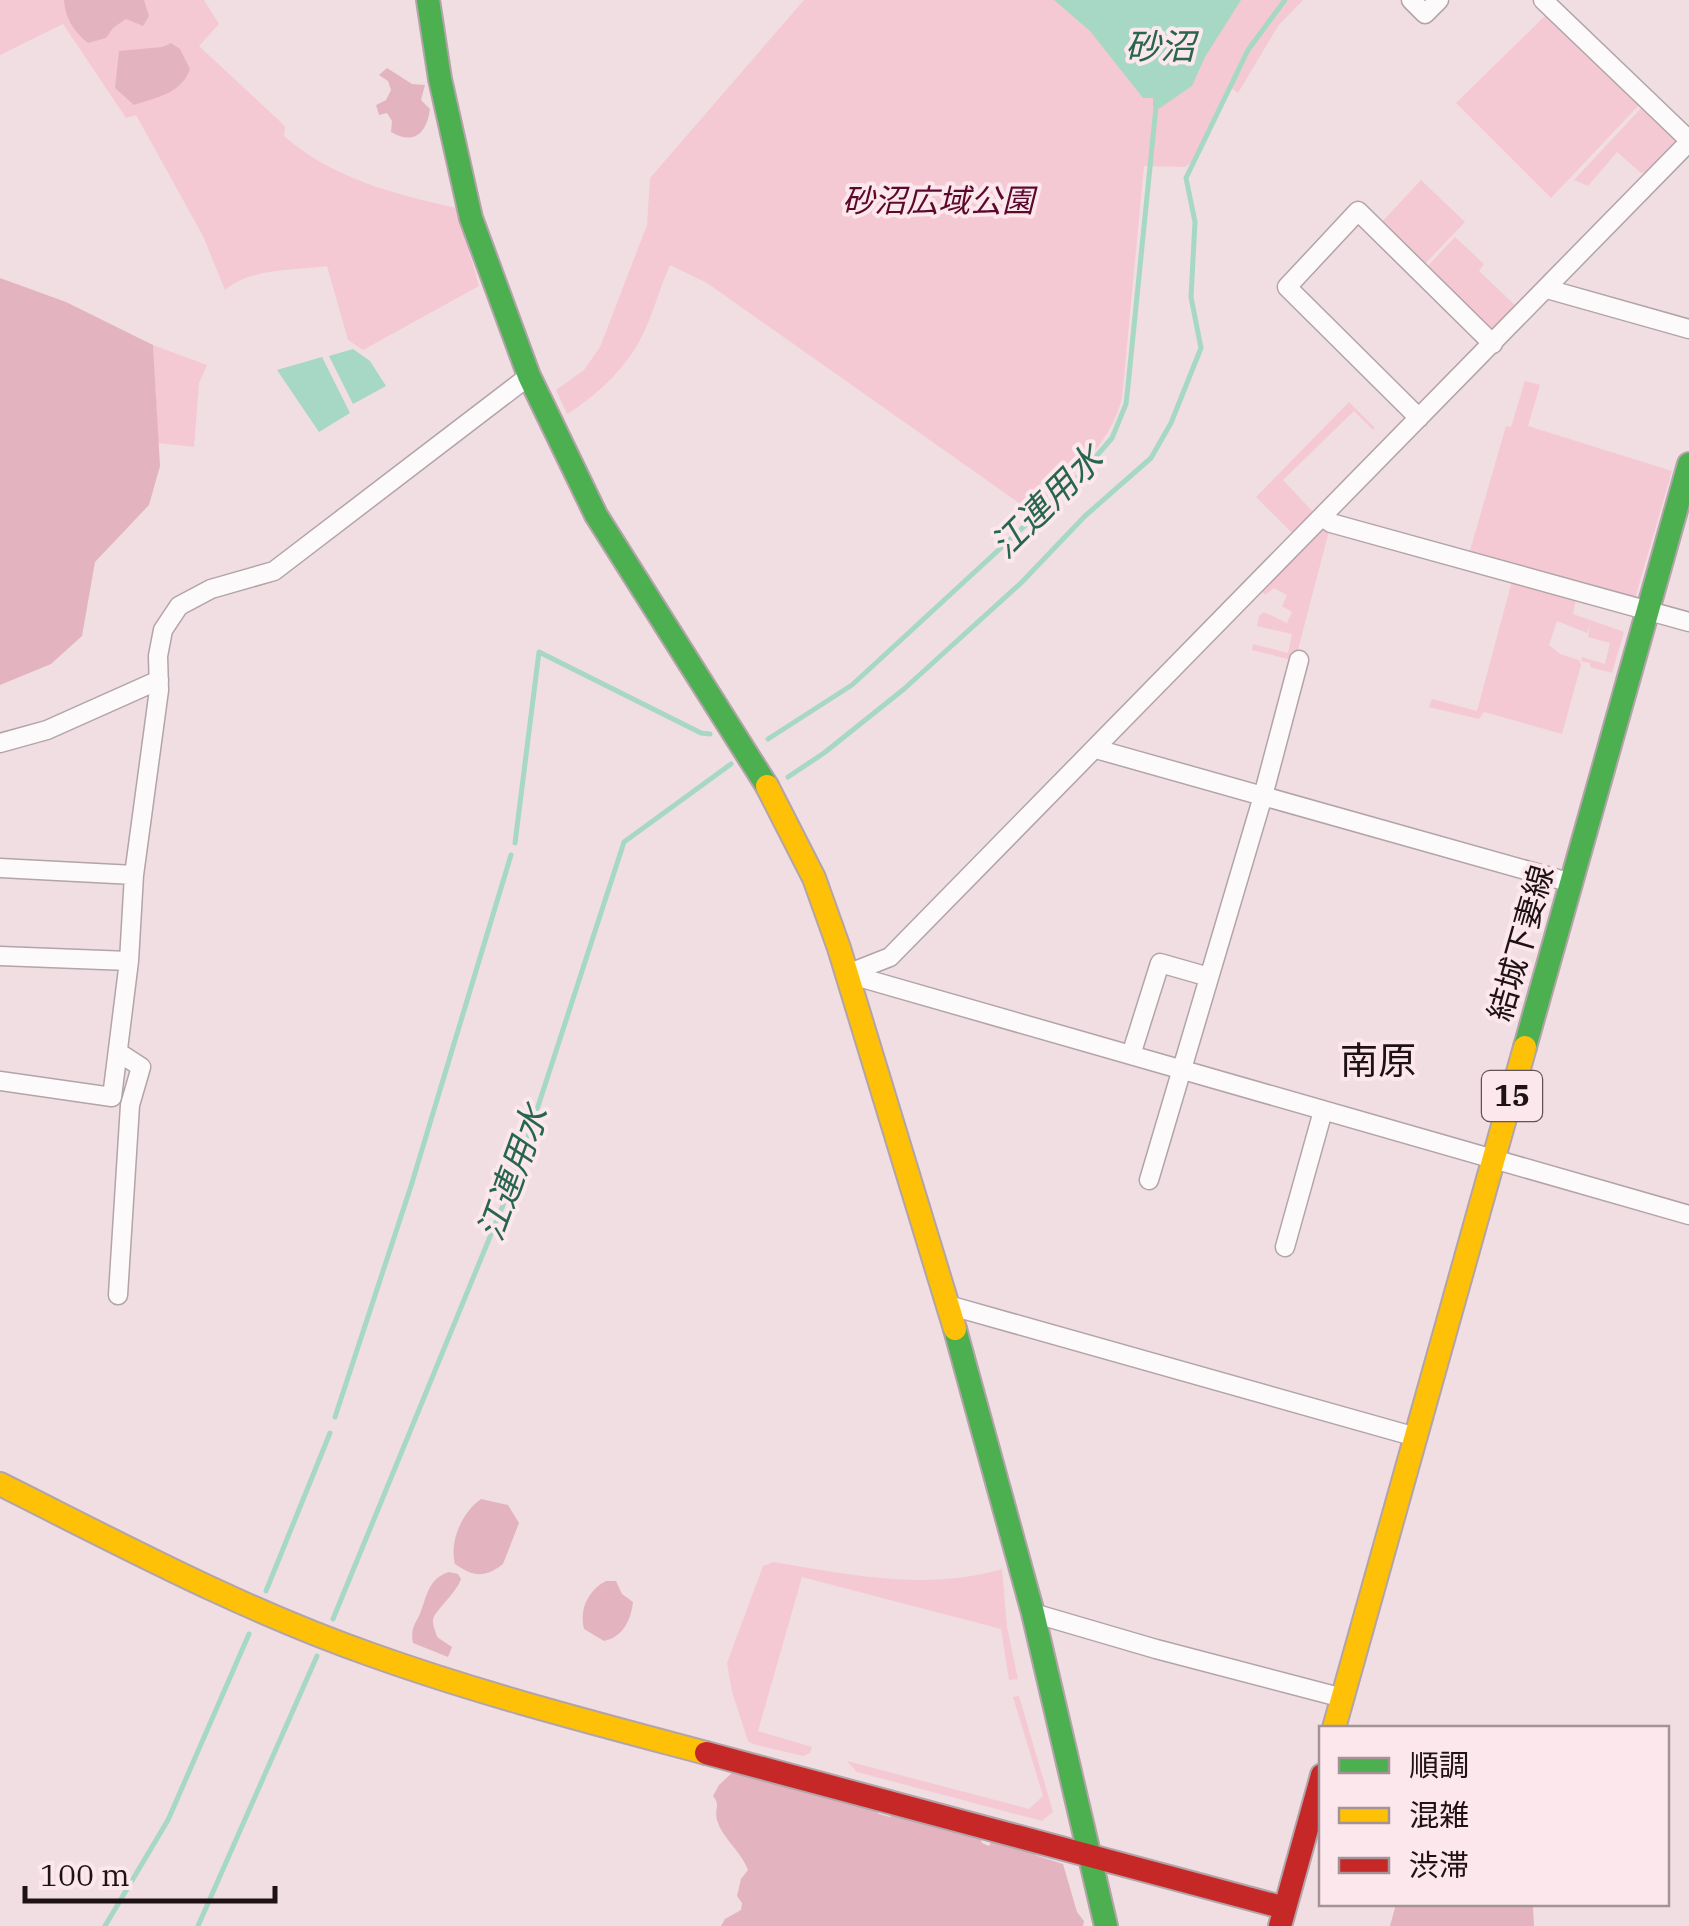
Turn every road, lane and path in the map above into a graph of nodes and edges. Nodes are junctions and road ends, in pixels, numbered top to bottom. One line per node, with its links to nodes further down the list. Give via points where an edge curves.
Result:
1 (428, 0): 9 (street, via 472,218)
2 (1411, 0): 3 (street, via 1425,14)
3 (1440, 0)
4 (1544, 0): 5 (street)
5 (1689, 141): 6 (street)
6 (1547, 288): 7 (street); 8 (street)
7 (1689, 329)
8 (1493, 344): 10 (street); 10 (street, via 1358,212 1287,286)
9 (529, 376): 16 (street, via 274,571 210,589 179,606 163,630); 25 (street, via 596,515 779,806 814,878)
10 (1420, 418): 12 (street)
11 (1689, 464): 13 (street, 結城下妻線 / 15)
12 (1324, 516): 13 (street); 18 (street)
13 (1648, 612): 14 (street); 22 (street, 結城下妻線 / 15)
14 (1689, 622)
15 (1299, 660): 19 (street)
16 (159, 680): 17 (street, via 47,730); 21 (street)
17 (0, 743)
18 (1096, 750): 19 (street); 25 (street, via 890,957)
19 (1263, 796): 22 (street); 26 (street)
20 (0, 868): 21 (street)
21 (134, 875): 24 (street)
22 (1572, 883): 32 (street, 結城下妻線 / 15)
23 (0, 956): 24 (street)
24 (129, 962): 27 (street)
25 (848, 974): 28 (street); 37 (street)
26 (1209, 978): 28 (street, via 1160,963); 29 (street)
27 (118, 1052): 30 (street, via 112,1097); 36 (street, via 141,1068 130,1105)
28 (1131, 1055): 29 (street)
29 (1182, 1070): 31 (street); 33 (street)
30 (0, 1081)
31 (1322, 1110): 32 (street); 35 (street)
32 (1494, 1160): 34 (street); 38 (street, 結城下妻線 / 15)
33 (1148, 1180)
34 (1689, 1215)
35 (1285, 1248)
36 (118, 1295)
37 (948, 1305): 38 (street); 40 (street)
38 (1416, 1437): 41 (street, 結城下妻線 / 15)
39 (0, 1484): 44 (street, via 202,1585 368,1654 636,1736)
40 (1034, 1613): 41 (street); 44 (street)
41 (1342, 1698): 42 (street, 結城下妻線 / 15)
42 (1335, 1726)
43 (1319, 1786): 45 (street)
44 (1089, 1855): 45 (street); 46 (street)
45 (1282, 1917)
46 (1106, 1926)

